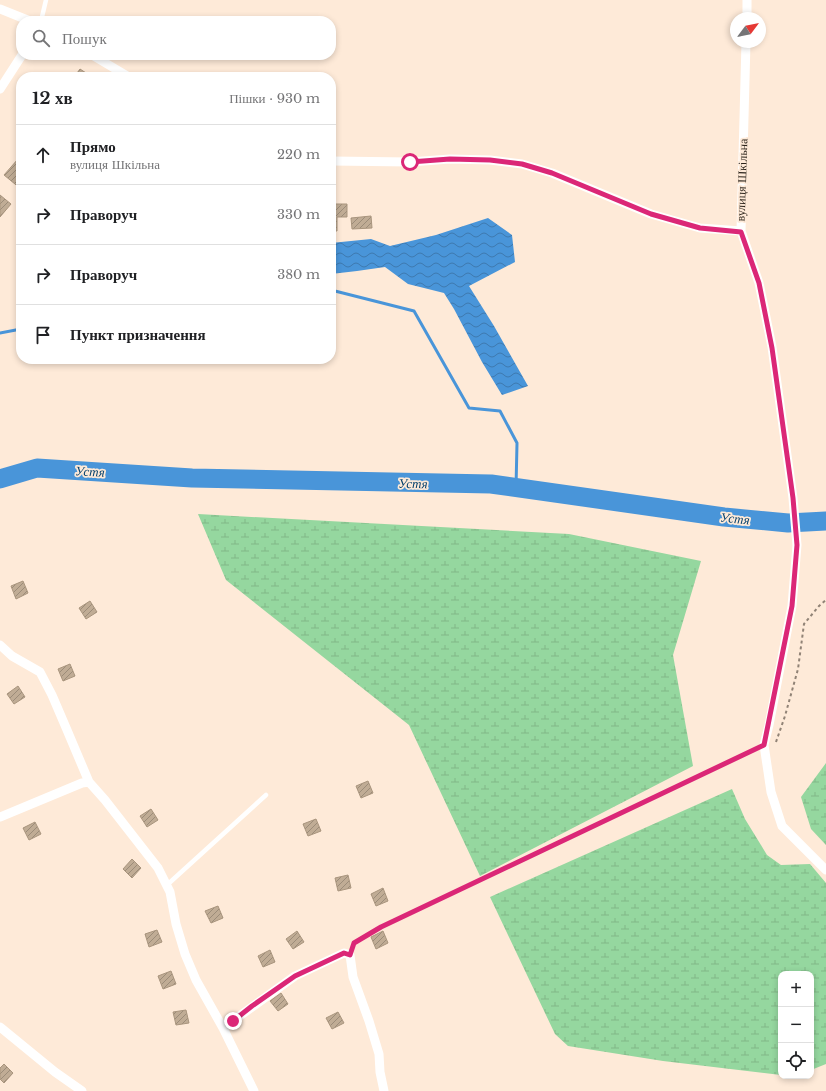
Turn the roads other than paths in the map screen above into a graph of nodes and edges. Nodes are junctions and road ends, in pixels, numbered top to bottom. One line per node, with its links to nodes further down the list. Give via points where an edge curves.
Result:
1 (46, 0): 6 (lane)
2 (747, 0): 4 (street)
3 (0, 9): 5 (street)
4 (747, 12)
5 (18, 16)
6 (42, 16)
7 (746, 48): 13 (street, вулиця Шкільна)
8 (19, 60): 11 (street)
9 (100, 60): 10 (street)
10 (121, 72)
11 (0, 89)
12 (336, 161): 13 (street, вулиця Шкільна, via 410,162 450,159 522,164 552,173 651,214 700,228)
13 (741, 232): 18 (street, via 759,283 771,340 797,545 792,606 764,745 771,792 782,826)
14 (0, 645): 15 (street, via 12,656 40,672)
15 (89, 782): 17 (street, via 82,782); 19 (street, via 158,868)
16 (266, 795): 19 (lane)
17 (0, 817)
18 (826, 870)
19 (166, 885): 21 (street, via 185,954 196,980)
20 (0, 1027): 22 (street, via 54,1072)
21 (223, 1028): 23 (street); 24 (street, via 295,976 344,953 350,955 353,977 379,1054)
22 (82, 1091)
23 (254, 1091)
24 (384, 1091)

